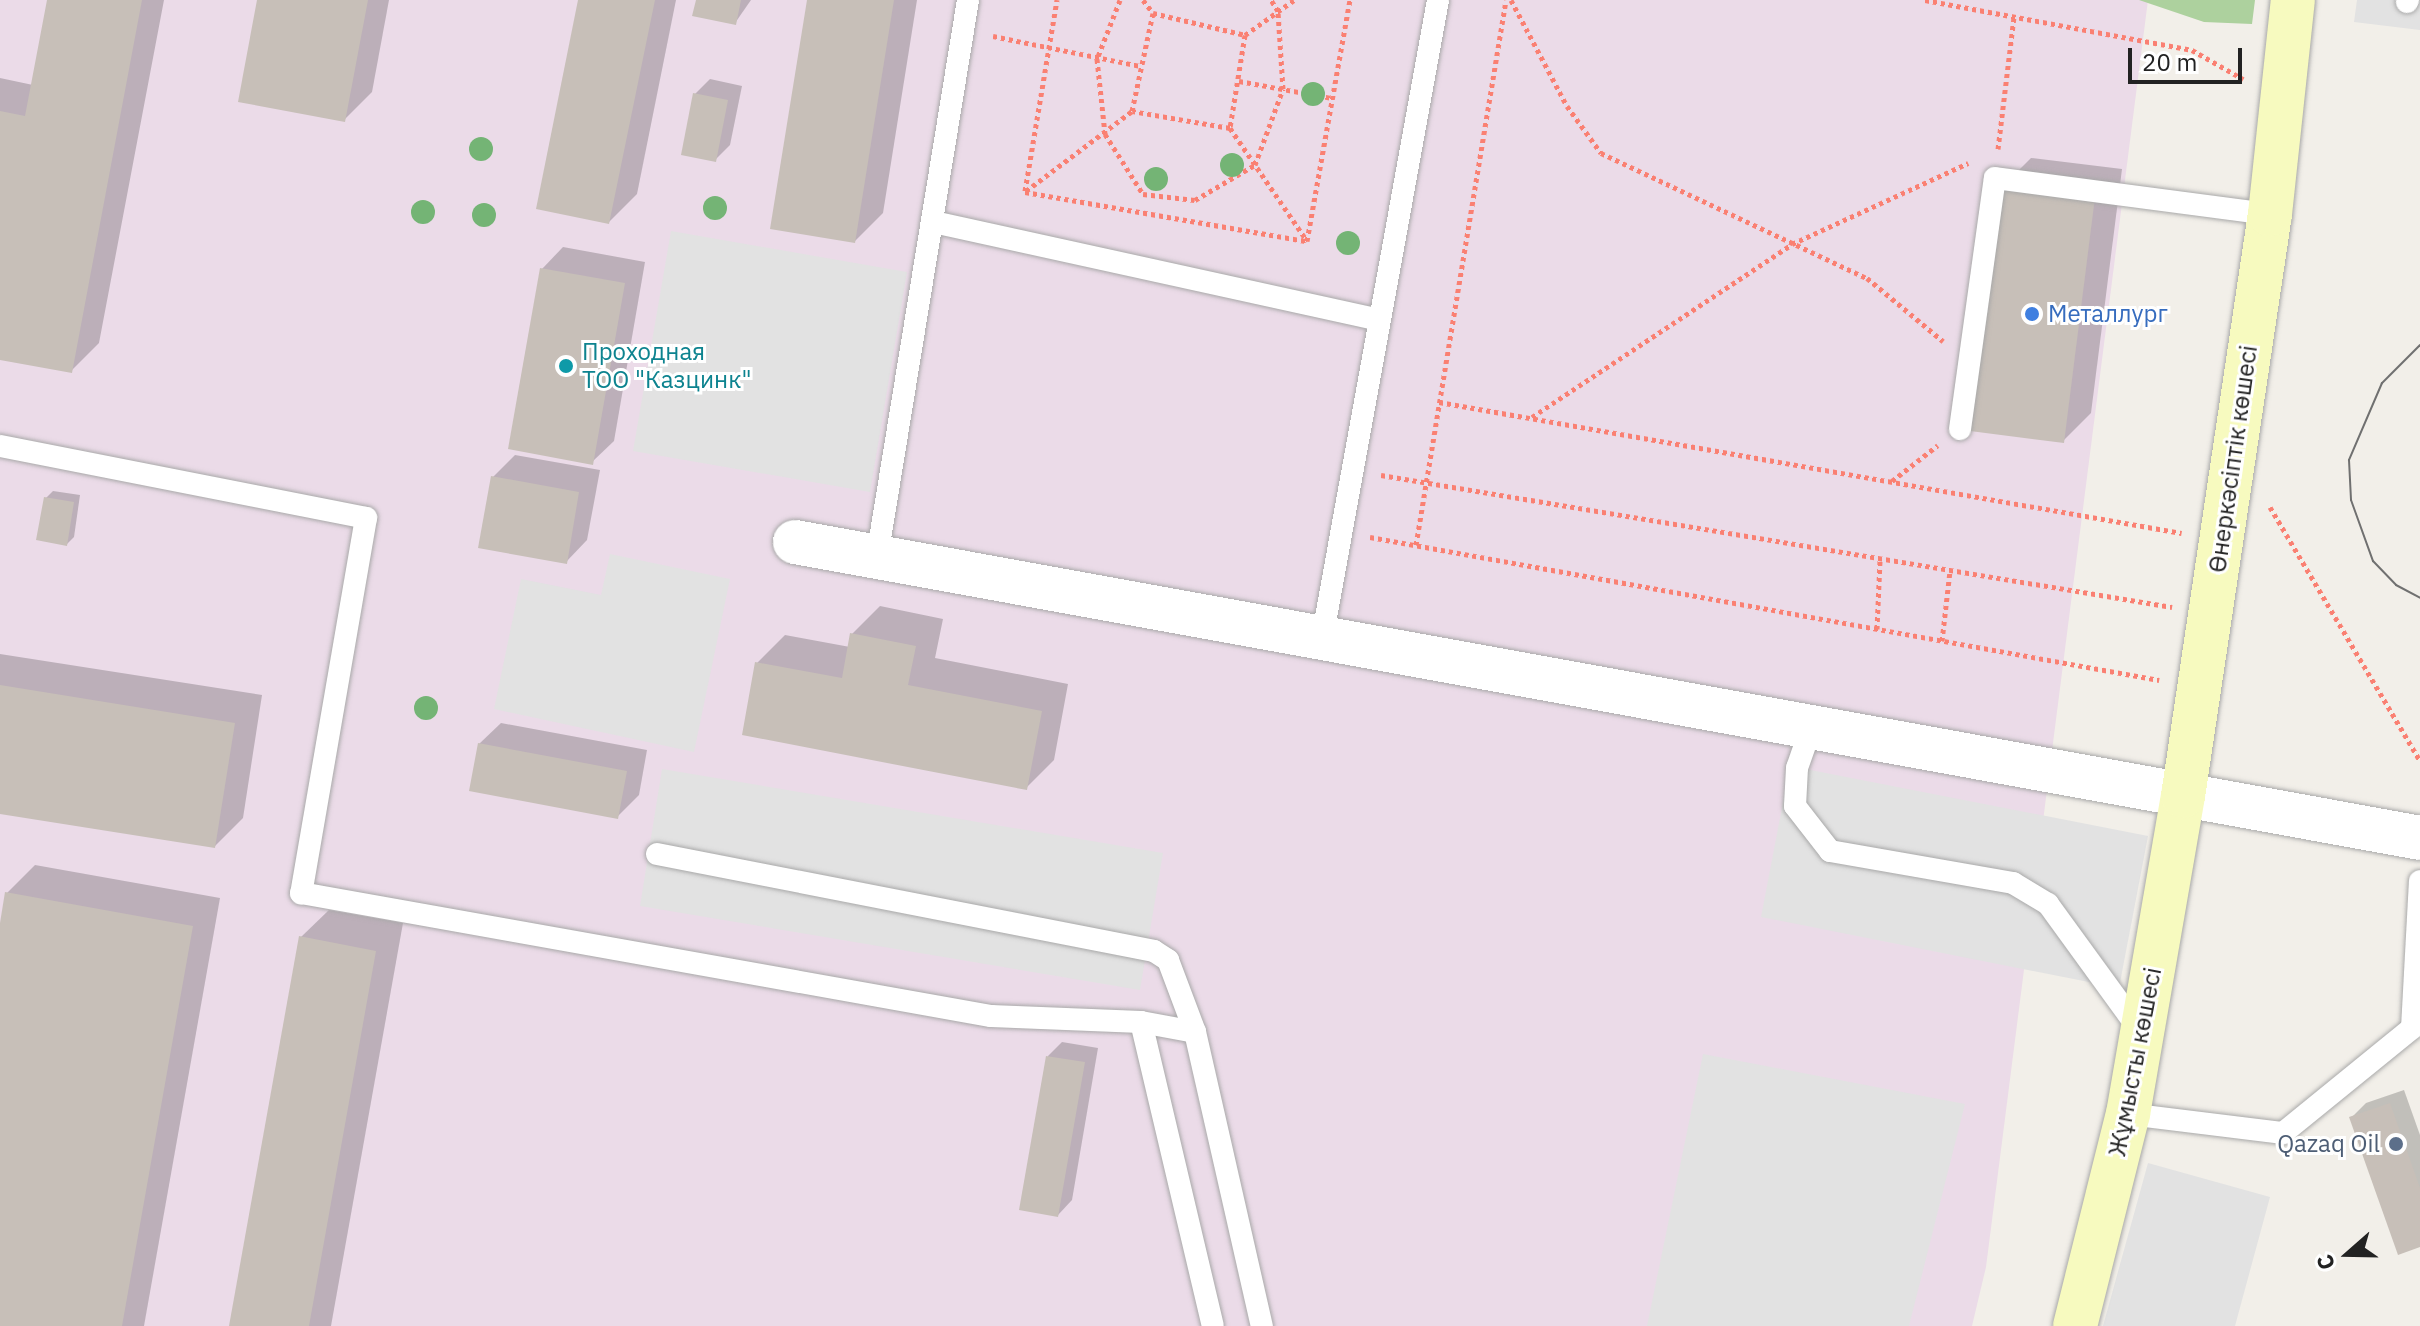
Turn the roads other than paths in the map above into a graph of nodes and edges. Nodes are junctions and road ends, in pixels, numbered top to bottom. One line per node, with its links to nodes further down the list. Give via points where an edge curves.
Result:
1 (968, 0): 5 (lane)
2 (1438, 0): 6 (lane)
3 (2293, 0): 4 (main road, Өнеркәсіптік көшесі)
4 (2270, 214): 7 (lane, via 1995,178); 13 (main road, Өнеркәсіптік көшесі)
5 (934, 222): 6 (lane); 10 (lane)
6 (1379, 320): 11 (lane)
7 (1960, 429)
8 (0, 446): 17 (lane, via 366,518 301,893 991,1016)
9 (795, 542): 10 (street)
10 (877, 557): 11 (street)
11 (1322, 639): 12 (street)
12 (1811, 728): 13 (street); 19 (lane, via 1797,768 1795,806 1830,851 1930,873 2013,883 2048,904)
13 (2183, 796): 14 (street); 19 (main road, Жұмысты көшесі)
14 (2420, 838)
15 (657, 854): 18 (lane, via 1154,951 1168,960)
16 (2420, 881): 20 (lane, via 2412,1028 2283,1133)
17 (1141, 1022): 18 (lane); 21 (lane)
18 (1195, 1032): 22 (lane)
19 (2142, 1033): 20 (main road, Жұмысты көшесі)
20 (2128, 1114): 23 (main road, Жұмысты көшесі)
21 (1213, 1326)
22 (1262, 1326)
23 (2075, 1326)

